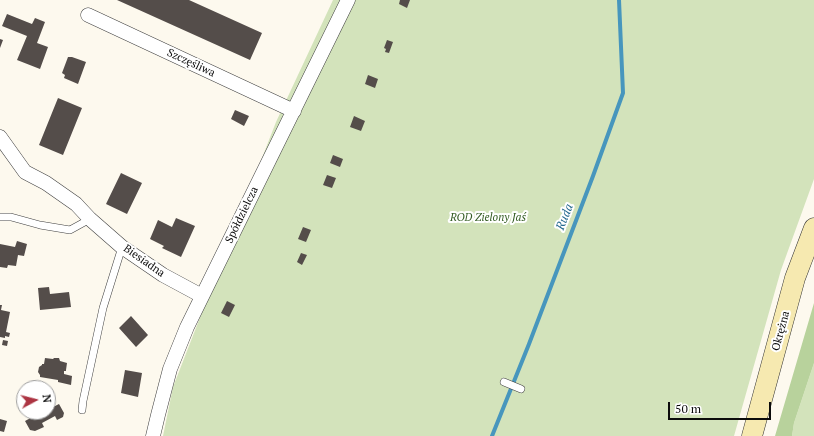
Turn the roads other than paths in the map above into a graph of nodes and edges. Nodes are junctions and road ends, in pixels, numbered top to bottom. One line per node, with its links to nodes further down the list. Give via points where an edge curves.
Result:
1 (348, 0): 3 (street, Spółdzielcza)
2 (88, 15): 3 (street, Szczęśliwa)
3 (294, 111): 9 (street, Spółdzielcza)
4 (0, 137): 6 (street, Biesiadna, via 25,172 76,204)
5 (0, 217): 6 (lane, via 11,217 70,230)
6 (90, 220): 8 (street, Biesiadna)
7 (814, 228): 14 (street, Okrężna, via 796,278)
8 (122, 247): 9 (street, Biesiadna, via 163,275); 12 (lane, via 103,308)
9 (202, 296): 13 (street, Spółdzielcza, via 170,369)
10 (504, 382): 11 (lane)
11 (521, 389)
12 (82, 410)
13 (153, 436)
14 (752, 436)

